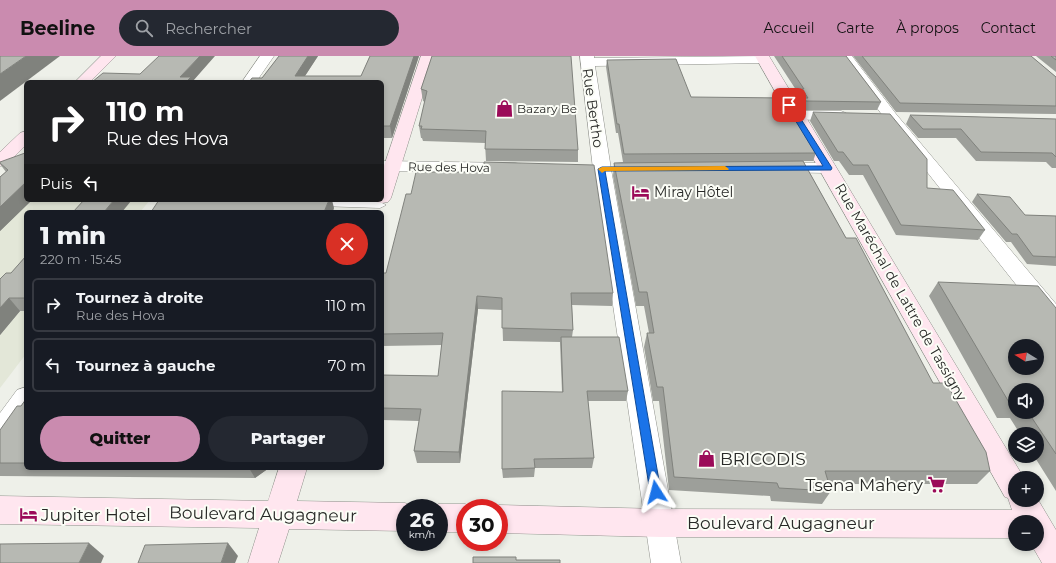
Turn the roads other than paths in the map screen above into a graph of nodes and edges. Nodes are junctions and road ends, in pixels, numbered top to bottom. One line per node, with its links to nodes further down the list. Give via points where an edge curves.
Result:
1 (109, 56): 7 (street)
2 (267, 56): 8 (street)
3 (428, 56): 14 (street)
4 (845, 56): 21 (street, via 891,117)
5 (762, 58): 6 (street); 9 (street, Rue Maréchal de Lattre de Tassigny)
6 (587, 59): 30 (street, Rue Bertho, via 602,169)
7 (84, 80)
8 (250, 80)
9 (796, 116): 10 (street); 17 (street, Rue Maréchal de Lattre de Tassigny)
10 (852, 116)
11 (24, 138): 12 (street)
12 (2, 158): 13 (street)
13 (24, 158)
14 (387, 167): 15 (street, Rue des Hova); 18 (street)
15 (532, 168)
16 (758, 168): 17 (street)
17 (828, 168): 25 (street, Rue Maréchal de Lattre de Tassigny)
18 (384, 183)
19 (319, 202): 20 (lane)
20 (380, 204)
21 (1056, 319)
22 (24, 400): 23 (street)
23 (0, 434)
24 (292, 470): 27 (street)
25 (1008, 476)
26 (0, 510): 27 (street, Boulevard Augagneur)
27 (278, 514): 28 (street, Boulevard Augagneur); 36 (street)
28 (396, 517)
29 (508, 519): 30 (street, Boulevard Augagneur)
30 (661, 523): 31 (street, Boulevard Augagneur); 37 (street, Rue Bertho)
31 (1008, 524)
32 (1044, 525): 33 (street)
33 (1056, 526)
34 (1044, 537): 35 (street)
35 (1056, 558)
36 (263, 563)
37 (666, 563)

